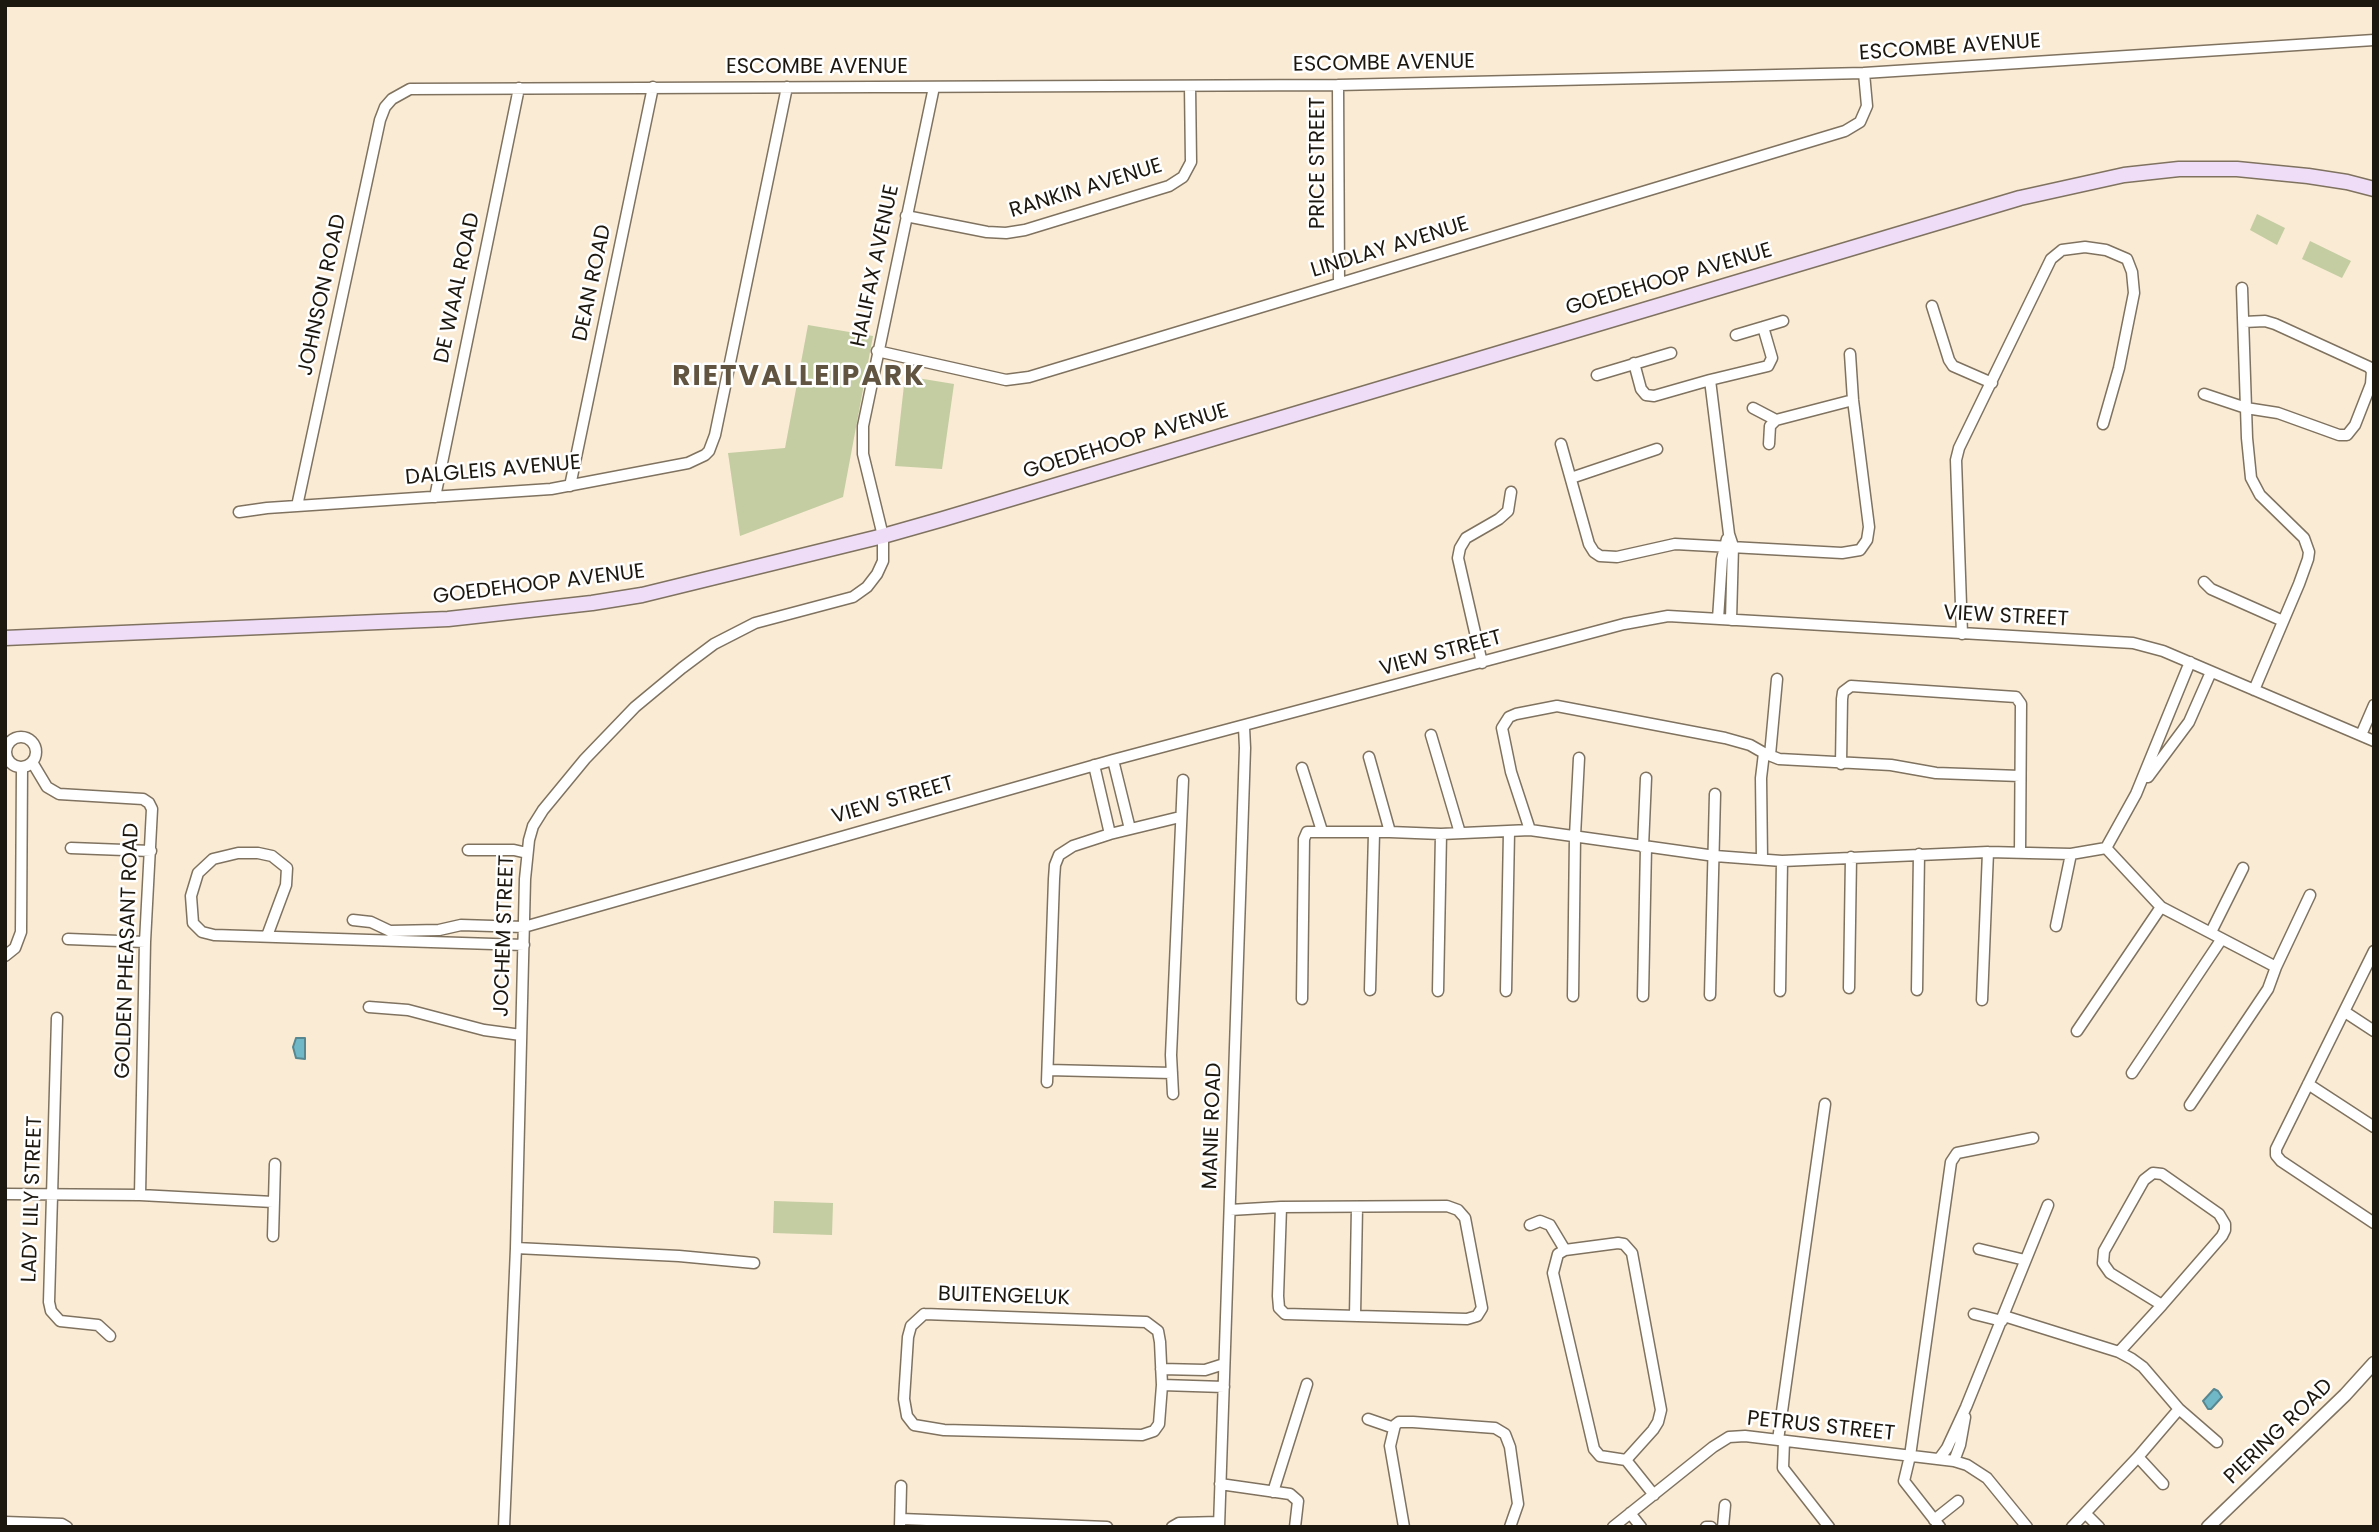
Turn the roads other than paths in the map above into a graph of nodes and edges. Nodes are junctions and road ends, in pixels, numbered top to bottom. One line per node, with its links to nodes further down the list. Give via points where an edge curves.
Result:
1 (2374, 40): 2 (street, ESCOMBE AVENUE)
2 (1864, 73): 3 (street, ESCOMBE AVENUE); 12 (street, LINDLAY AVENUE, via 1867,106 1860,122 1845,131)
3 (1338, 85): 4 (street, ESCOMBE AVENUE); 12 (street, PRICE STREET)
4 (1190, 86): 7 (street, ESCOMBE AVENUE); 11 (street, RANKIN AVENUE, via 1191,162 1183,177 1169,186 1006,233)
5 (653, 87): 6 (street, ESCOMBE AVENUE); 8 (street, ESCOMBE AVENUE); 36 (street, DEAN ROAD)
6 (787, 87): 7 (street, ESCOMBE AVENUE); 36 (street, DALGLEIS AVENUE, via 709,451 688,463)
7 (934, 87): 11 (street, HALIFAX AVENUE)
8 (519, 88): 9 (street, ESCOMBE AVENUE, via 416,88); 38 (street, DE WAAL ROAD)
9 (395, 96): 39 (street, JOHNSON ROAD, via 380,120)
10 (2374, 189): 41 (main road, GOEDEHOOP AVENUE, via 2308,176 2179,169 2124,175 2020,198)
11 (906, 216): 19 (street, HALIFAX AVENUE)
12 (1339, 283): 19 (street, LINDLAY AVENUE, via 1016,380)
13 (2242, 288): 16 (street)
14 (1932, 306): 25 (street, via 1953,366)
15 (1783, 321): 17 (street)
16 (2244, 321): 29 (street); 29 (street, via 2274,324 2368,367 2372,376 2347,435)
17 (1763, 327): 18 (street); 24 (street, via 1772,358 1768,366)
18 (1736, 335)
19 (877, 351): 41 (street, HALIFAX AVENUE, via 862,446)
20 (1671, 353): 22 (street)
21 (1850, 354): 27 (street)
22 (1634, 363): 23 (street); 24 (street, via 1646,395)
23 (1597, 375)
24 (1710, 380): 42 (street)
25 (1992, 383): 31 (street, via 2054,255 2069,248 2106,250 2127,259 2134,293); 47 (street, via 1956,460)
26 (2204, 394): 29 (street)
27 (1853, 400): 30 (street); 42 (street, via 1869,527 1860,550 1842,553)
28 (1753, 408): 30 (street)
29 (2246, 408): 46 (street, via 2255,488 2308,545 2308,559)
30 (1776, 420): 33 (street, via 1770,426)
31 (2102, 424)
32 (1561, 443): 35 (street)
33 (1769, 444)
34 (1657, 449): 35 (street)
35 (1571, 478): 42 (street, via 1589,544 1600,556 1618,557 1667,545)
36 (570, 486): 38 (street, DALGLEIS AVENUE)
37 (1510, 492): 50 (street, via 1508,511 1466,538 1458,558)
38 (435, 497): 39 (street, DALGLEIS AVENUE)
39 (297, 506): 40 (street, DALGLEIS AVENUE)
40 (239, 512)
41 (883, 536): 48 (main road, GOEDEHOOP AVENUE, via 642,595 482,617); 92 (street, JOCHEM STREET, via 881,566 859,594 739,630 635,706 543,810 533,826)
42 (1729, 546): 44 (street); 45 (street)
43 (2204, 582): 46 (street)
44 (1718, 619): 45 (street, VIEW STREET); 50 (street, VIEW STREET, via 1668,616 1624,624)
45 (1731, 620): 47 (street, VIEW STREET)
46 (2283, 621): 53 (street)
47 (1962, 634): 49 (street, VIEW STREET, via 2133,643)
48 (5, 638)
49 (2190, 662): 51 (street, VIEW STREET); 73 (street)
50 (1482, 663): 55 (street, VIEW STREET)
51 (2211, 672): 53 (street, VIEW STREET); 73 (street, via 2189,722)
52 (1777, 679): 61 (street)
53 (2253, 690): 58 (street, VIEW STREET)
54 (2374, 705): 58 (street)
55 (1244, 727): 64 (street, VIEW STREET); 147 (street, MANIE ROAD)
56 (5, 728): 59 (street)
57 (1432, 735): 81 (street)
58 (2361, 735): 60 (street, VIEW STREET)
59 (13, 739): 66 (street, via 7,746 10,762); 66 (street, via 27,738 34,744 36,753)
60 (2374, 741)
61 (1767, 754): 65 (street); 76 (street, via 1725,738 1557,706 1516,714 1505,722 1502,736); 97 (street, via 1761,778)
62 (1369, 757): 78 (street)
63 (1579, 758): 84 (street)
64 (1113, 760): 67 (street, VIEW STREET); 75 (street)
65 (1841, 764): 69 (street, via 1891,765 1936,774); 69 (street, via 1842,699 1851,686 2010,695 2021,704)
66 (27, 765): 89 (street, GOLDEN PHEASANT ROAD, via 59,794 149,803); 112 (street, via 21,932 15,948)
67 (1094, 765): 82 (street); 104 (street, VIEW STREET)
68 (1301, 768): 77 (street)
69 (2020, 776): 91 (street)
70 (1646, 778): 85 (street)
71 (1183, 780): 74 (street)
72 (1715, 794): 95 (street)
73 (2136, 794): 87 (street)
74 (1181, 817): 75 (street); 131 (street)
75 (1130, 829): 82 (street)
76 (1530, 830): 79 (street); 84 (street)
77 (1322, 831): 80 (street); 123 (street, via 1307,832 1304,839)
78 (1390, 832): 80 (street); 83 (street)
79 (1509, 832): 81 (street); 118 (street)
80 (1374, 833): 115 (street)
81 (1460, 833): 83 (street)
82 (1110, 834): 131 (street, via 1073,846 1059,855 1055,865 1047,1076)
83 (1441, 834): 117 (street)
84 (1575, 836): 85 (street); 121 (street)
85 (1644, 847): 95 (street); 122 (street)
86 (71, 848): 89 (street)
87 (2106, 848): 94 (street); 101 (street)
88 (468, 850): 92 (street)
89 (151, 851): 109 (street, GOLDEN PHEASANT ROAD)
90 (1988, 852): 91 (street); 93 (street); 124 (street)
91 (2020, 852): 94 (street)
92 (527, 853): 104 (street, JOCHEM STREET)
93 (1919, 854): 96 (street); 116 (street)
94 (2071, 854): 103 (street)
95 (1715, 856): 97 (street); 120 (street)
96 (1852, 857): 98 (street); 114 (street)
97 (1762, 859): 98 (street)
98 (1782, 861): 119 (street)
99 (2243, 868): 105 (street)
100 (2310, 895): 113 (street)
101 (2161, 908): 105 (street); 128 (street)
102 (353, 920): 104 (street, VIEW STREET, via 390,931 461,925)
103 (2056, 926)
104 (524, 927): 110 (street, JOCHEM STREET)
105 (2211, 932): 108 (street)
106 (267, 936): 106 (street, via 215,934 197,927 191,896 198,873 213,859 258,853 272,856 287,868 286,886); 110 (street)
107 (68, 939): 109 (street)
108 (2221, 940): 113 (street); 132 (street)
109 (145, 942): 142 (street, GOLDEN PHEASANT ROAD)
110 (524, 945): 130 (street, JOCHEM STREET)
111 (2374, 951): 126 (street)
112 (5, 956)
113 (2276, 967): 136 (street, via 2261,1001)
114 (1849, 988)
115 (1370, 990)
116 (1917, 990)
117 (1438, 991)
118 (1506, 991)
119 (1780, 991)
120 (1710, 995)
121 (1573, 996)
122 (1643, 996)
123 (1302, 999)
124 (1982, 1000)
125 (369, 1007): 130 (street, via 408,1010)
126 (2345, 1012): 129 (street); 133 (street)
127 (57, 1018): 141 (street, LADY LILY STREET)
128 (2077, 1031)
129 (2374, 1031)
130 (521, 1035): 151 (street, JOCHEM STREET)
131 (1172, 1073): 134 (street)
132 (2132, 1073)
133 (2308, 1084): 137 (street); 148 (street, via 2278,1141 2276,1155)
134 (1173, 1094)
135 (1825, 1104): 172 (street)
136 (2190, 1105)
137 (2374, 1127)
138 (2033, 1138): 174 (street, via 1957,1153 1951,1162)
139 (275, 1164): 143 (street)
140 (5, 1194): 141 (street)
141 (52, 1194): 142 (street); 160 (street, LADY LILY STREET, via 51,1311 60,1321 98,1325)
142 (140, 1195): 143 (street)
143 (272, 1202): 150 (street)
144 (2048, 1205): 154 (street)
145 (1281, 1207): 146 (street); 147 (street); 158 (street, via 1279,1308 1290,1315)
146 (1357, 1207): 158 (street); 158 (street, via 1447,1206 1458,1210 1465,1218 1482,1308 1467,1319)
147 (1230, 1210): 163 (street, MANIE ROAD)
148 (2374, 1223)
149 (1530, 1224): 153 (street, via 1550,1225)
150 (273, 1236)
151 (516, 1248): 155 (street); 193 (street, JOCHEM STREET)
152 (1979, 1249): 154 (street)
153 (1565, 1250): 177 (street, via 1558,1254 1553,1273 1591,1441 1600,1456); 177 (street, via 1618,1243 1632,1253 1661,1410 1653,1430)
154 (2025, 1260): 159 (street)
155 (754, 1263)
156 (2162, 1306): 156 (street, via 2222,1236 2225,1224 2219,1214 2162,1174 2152,1173 2137,1192 2103,1263 2110,1273); 161 (street)
157 (1974, 1314): 159 (street)
158 (1355, 1316)
159 (2003, 1319): 161 (street); 168 (street)
160 (110, 1336)
161 (2119, 1352): 169 (street, via 2143,1367)
162 (2374, 1363): 206 (street, PIERING ROAD)
163 (1224, 1364): 164 (street, via 1205,1370); 167 (street, MANIE ROAD)
164 (1161, 1369): 166 (street, BUITENGELUK); 166 (street, BUITENGELUK, via 1158,1331 1146,1322 930,1314 911,1326 904,1399 914,1426 926,1429 1142,1435 1159,1424)
165 (1307, 1384): 182 (street)
166 (1162, 1385): 167 (street)
167 (1224, 1387): 179 (street, MANIE ROAD)
168 (1966, 1407): 176 (street); 178 (street)
169 (2179, 1409): 173 (street); 175 (street)
170 (1368, 1419): 171 (street)
171 (1394, 1428): 197 (street, via 1390,1446); 198 (street, via 1399,1422 1413,1422 1501,1430 1508,1440 1518,1498)
172 (1781, 1441): 174 (street, PETRUS STREET); 183 (street, PETRUS STREET, via 1729,1437); 202 (street, via 1783,1468)
173 (2217, 1442)
174 (1910, 1456): 176 (street, PETRUS STREET); 190 (street, via 1904,1482)
175 (2138, 1457): 180 (street); 187 (street)
176 (1938, 1459): 178 (street, PETRUS STREET)
177 (1626, 1460): 183 (street)
178 (1954, 1461): 203 (street, PETRUS STREET, via 1987,1478)
179 (1220, 1483): 182 (street); 191 (street, MANIE ROAD)
180 (2163, 1484)
181 (901, 1486): 189 (street)
182 (1272, 1492): 196 (street, via 1290,1494 1298,1501)
183 (1654, 1494): 186 (street, PETRUS STREET)
184 (1958, 1501): 190 (street)
185 (1725, 1505): 201 (street)
186 (1630, 1513): 199 (street, PETRUS STREET); 200 (street)
187 (2086, 1514): 204 (street); 205 (street)
188 (5, 1522): 192 (street)
189 (900, 1523): 194 (street)
190 (1937, 1523)
191 (1219, 1524): 195 (street, via 1179,1523)
192 (67, 1527)
193 (504, 1527)
194 (1107, 1527)
195 (1172, 1527)
196 (1295, 1527)
197 (1404, 1527)
198 (1510, 1527)
199 (1613, 1527)
200 (1640, 1527)
201 (1723, 1527)
202 (1829, 1527)
203 (2027, 1527)
204 (2072, 1527)
205 (2099, 1527)
206 (2208, 1527)

